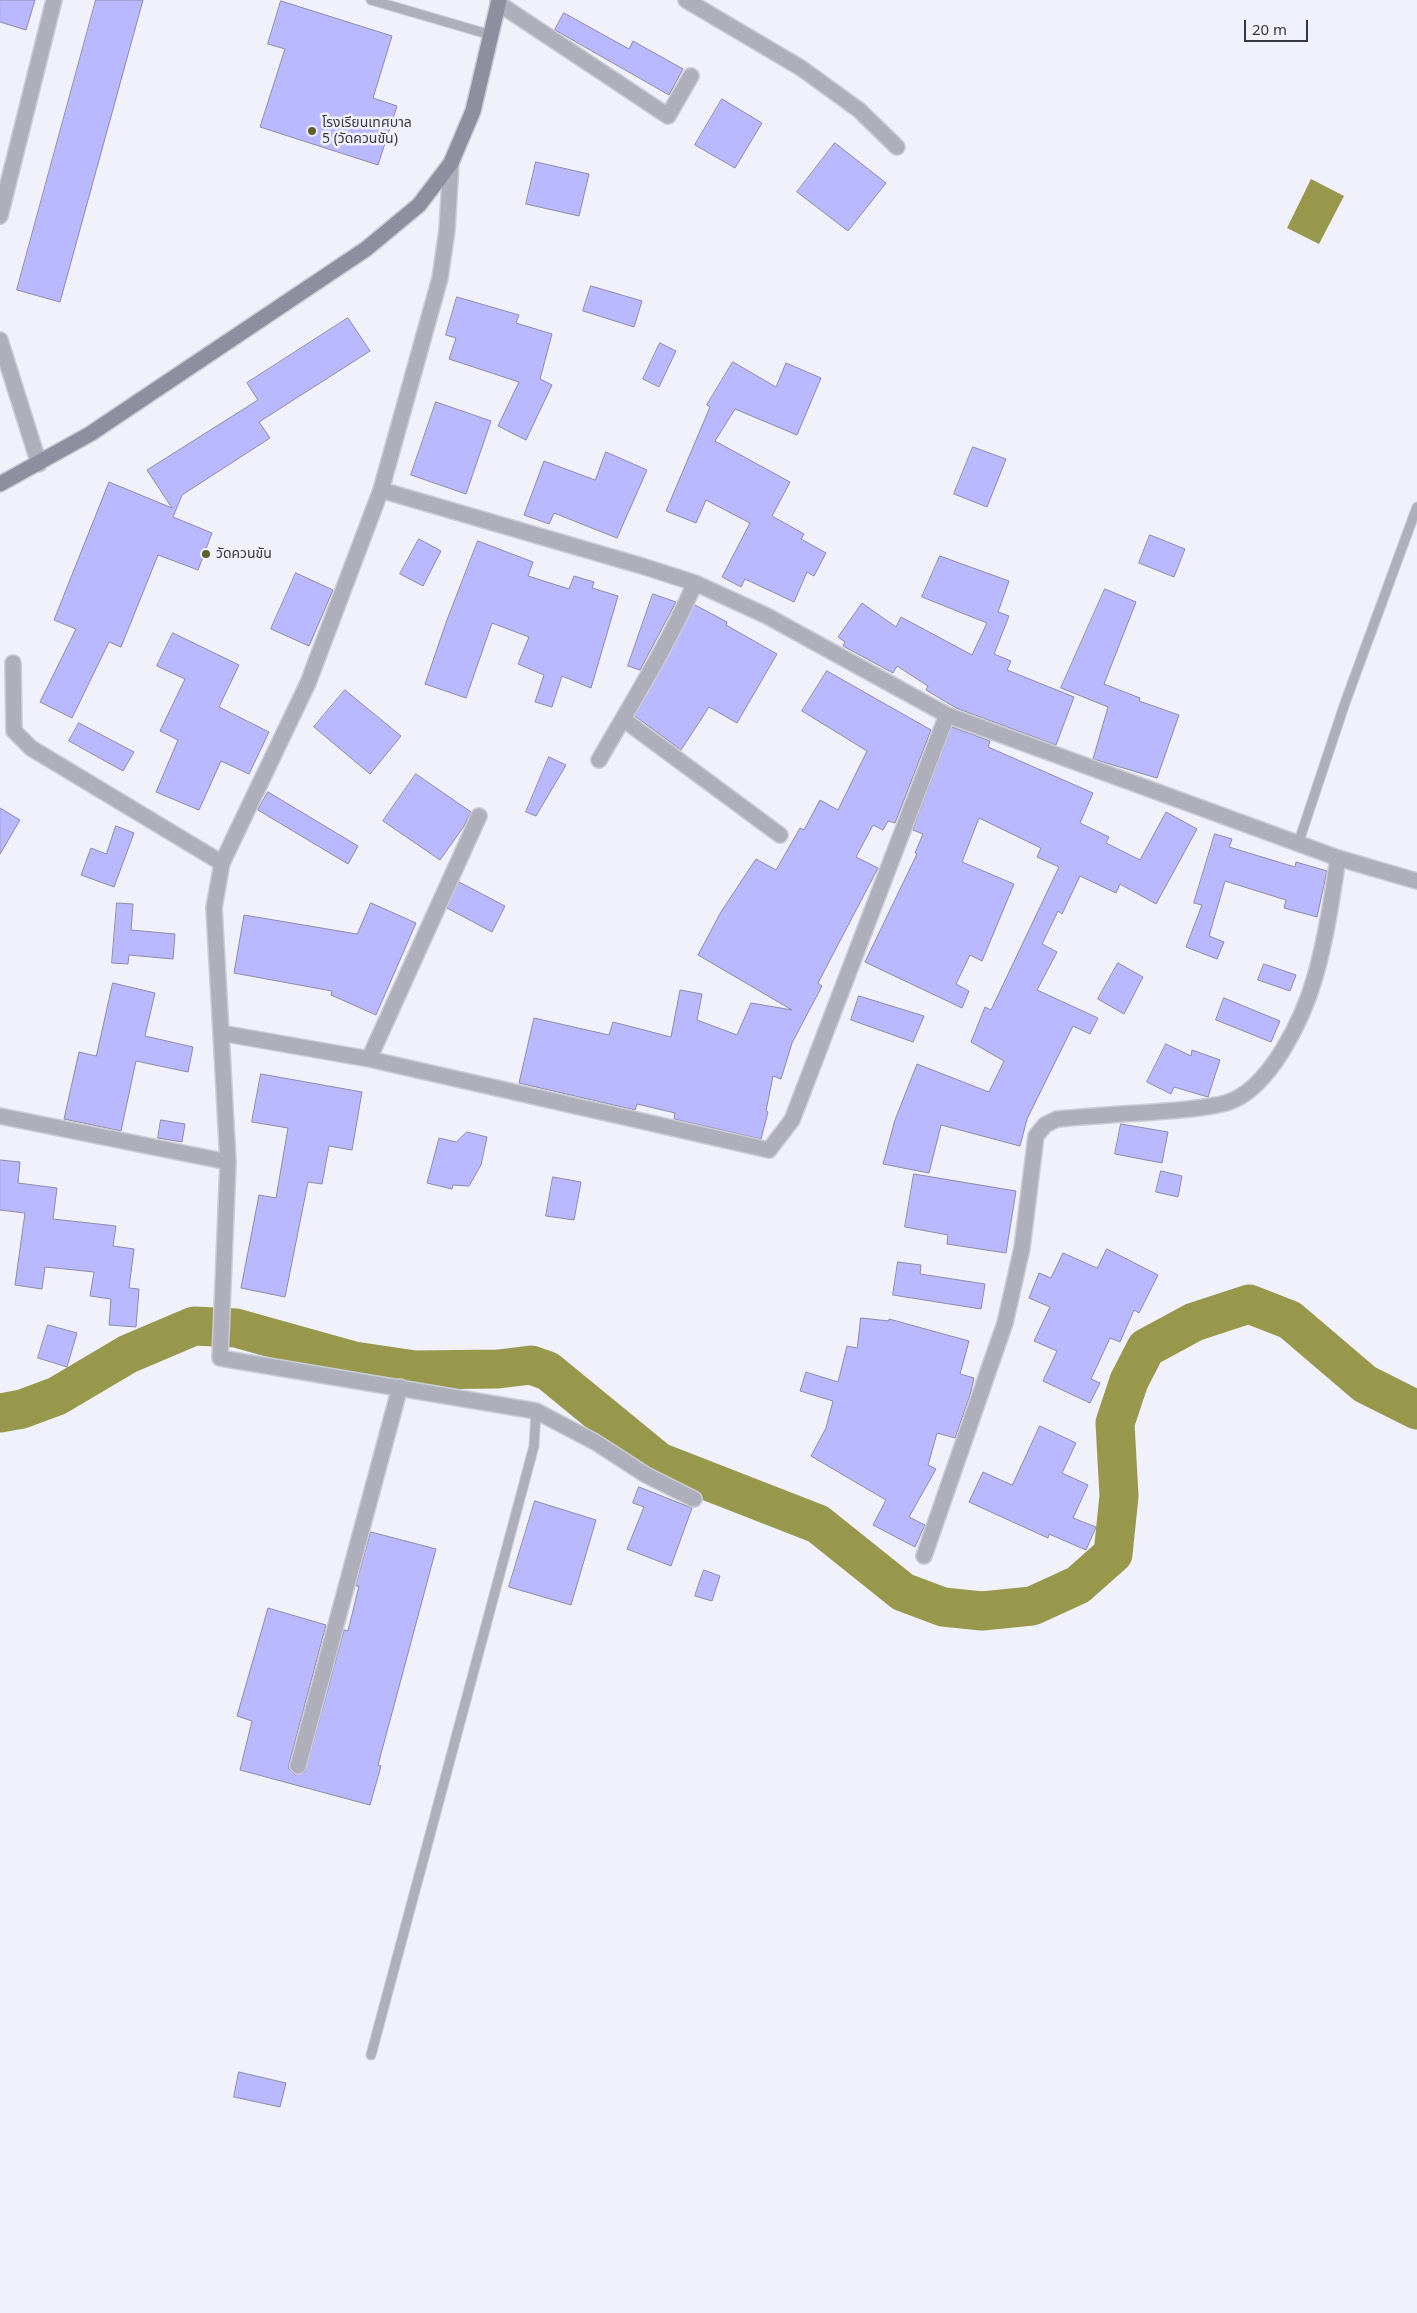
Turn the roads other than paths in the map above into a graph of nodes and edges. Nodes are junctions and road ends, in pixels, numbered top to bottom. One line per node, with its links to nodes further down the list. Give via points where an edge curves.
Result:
1 (54, 0): 9 (street)
2 (372, 0): 5 (lane)
3 (686, 0): 7 (street, via 801,68 859,110)
4 (498, 1): 5 (main road); 6 (street, via 668,116)
5 (491, 35): 8 (main road, via 472,111)
6 (691, 76)
7 (896, 147)
8 (451, 164): 11 (main road, via 419,205 366,249 90,434); 13 (street, via 440,278)
9 (0, 216)
10 (0, 340): 11 (street)
11 (39, 464): 12 (main road)
12 (0, 484)
13 (381, 490): 15 (street); 24 (street, via 308,683)
14 (1417, 508): 22 (lane, via 1345,703)
15 (695, 583): 17 (street, via 767,616); 18 (street, via 675,630)
16 (13, 663): 24 (street, via 14,732 31,748)
17 (947, 715): 22 (street); 27 (street, via 792,1120 769,1150)
18 (623, 719): 19 (street); 21 (street)
19 (599, 760)
20 (479, 816): 27 (street)
21 (780, 835)
22 (1298, 844): 23 (street)
23 (1338, 858): 25 (street); 33 (street, via 1315,978 1305,1004 1263,1080 1248,1093 1201,1109 1057,1119 1045,1125 1036,1136 1022,1248 1005,1323)
24 (222, 863): 26 (street, via 214,908)
25 (1417, 881)
26 (221, 1032): 27 (street); 29 (street)
27 (369, 1059)
28 (0, 1116): 29 (street)
29 (228, 1162): 30 (street, via 220,1358)
30 (400, 1387): 31 (street); 34 (street)
31 (536, 1411): 32 (street); 35 (lane, via 534,1446)
32 (694, 1499)
33 (924, 1556)
34 (298, 1766)
35 (371, 2055)

